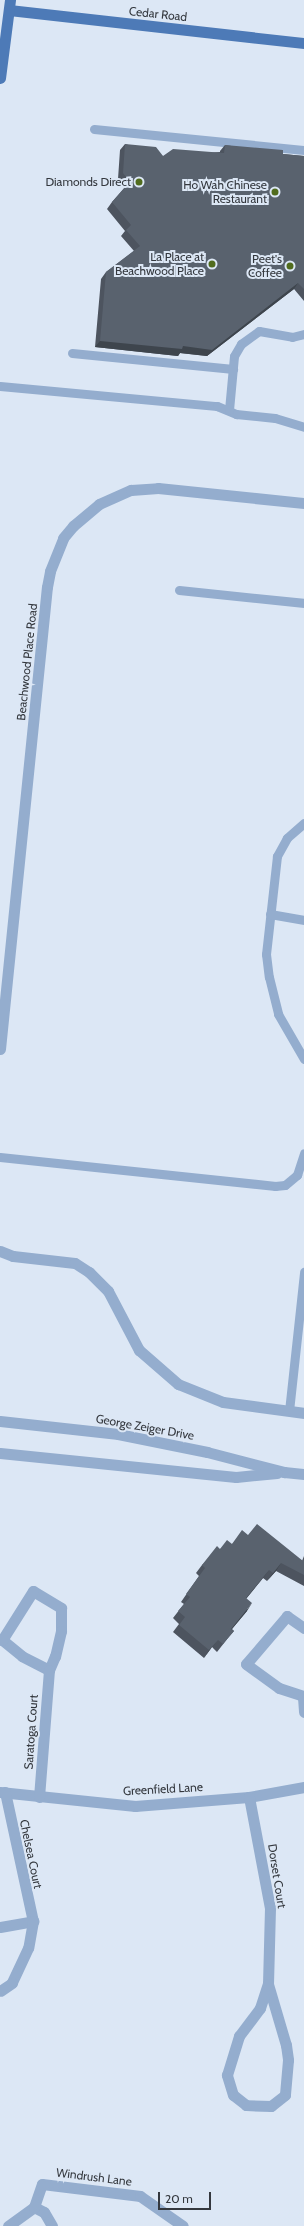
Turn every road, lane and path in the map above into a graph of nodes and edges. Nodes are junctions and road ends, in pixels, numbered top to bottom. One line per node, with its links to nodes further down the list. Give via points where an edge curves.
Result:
1 (9, 5): 2 (main road, Cedar Road); 3 (main road)
2 (304, 43)
3 (0, 78)
4 (94, 129): 5 (lane)
5 (304, 150)
6 (300, 335): 8 (lane, via 255,332 237,349)
7 (72, 353): 8 (lane)
8 (233, 369): 10 (lane)
9 (0, 386): 10 (lane, via 202,405)
10 (229, 410): 11 (lane, via 274,418)
11 (304, 427)
12 (304, 503): 18 (street, Beachwood Place Road, via 158,488 131,490 98,504 77,522 64,538 50,571 47,587)
13 (179, 590): 14 (lane)
14 (304, 603)
15 (304, 823): 16 (lane, via 287,838 279,852)
16 (270, 914): 17 (lane); 19 (lane, via 266,954 269,977 283,1024)
17 (304, 920)
18 (0, 1049)
19 (304, 1059)
20 (304, 1153): 21 (lane, via 297,1175 285,1185 275,1186)
21 (0, 1157)
22 (0, 1251): 24 (street, via 13,1256 74,1263 89,1272 108,1291 139,1350 178,1384 222,1402)
23 (304, 1272): 24 (lane)
24 (289, 1411): 25 (street)
25 (304, 1413)
26 (0, 1421): 28 (street, George Zeiger Drive, via 118,1434 207,1452)
27 (0, 1453): 28 (street, George Zeiger Drive, via 236,1477)
28 (284, 1472): 29 (street, George Zeiger Drive)
29 (304, 1474)
30 (304, 1628): 32 (street, via 287,1616 246,1664 279,1688)
31 (49, 1670): 31 (street, Saratoga Court, via 61,1631 61,1608 33,1591 2,1640 22,1656); 36 (street, Saratoga Court)
32 (303, 1697): 33 (street)
33 (304, 1712)
34 (304, 1787): 37 (street, Greenfield Lane)
35 (2, 1792): 36 (street, Greenfield Lane); 38 (street, Chelsea Court)
36 (39, 1797): 37 (street, Greenfield Lane, via 135,1806)
37 (249, 1797): 40 (street, Dorset Court, via 270,1908)
38 (33, 1922): 39 (street); 41 (street, Chelsea Court, via 28,1948 12,1983)
39 (0, 1927)
40 (268, 1984): 40 (street, Dorset Court, via 286,2045 288,2060 285,2095 271,2106 246,2105 233,2095 227,2075 239,2036 260,2008)
41 (0, 1991)
42 (34, 2208): 43 (street, via 8,2223); 44 (street, via 44,2212); 45 (street, Windrush Lane, via 42,2184 140,2196)
43 (8, 2226)
44 (52, 2226)
45 (183, 2226)

